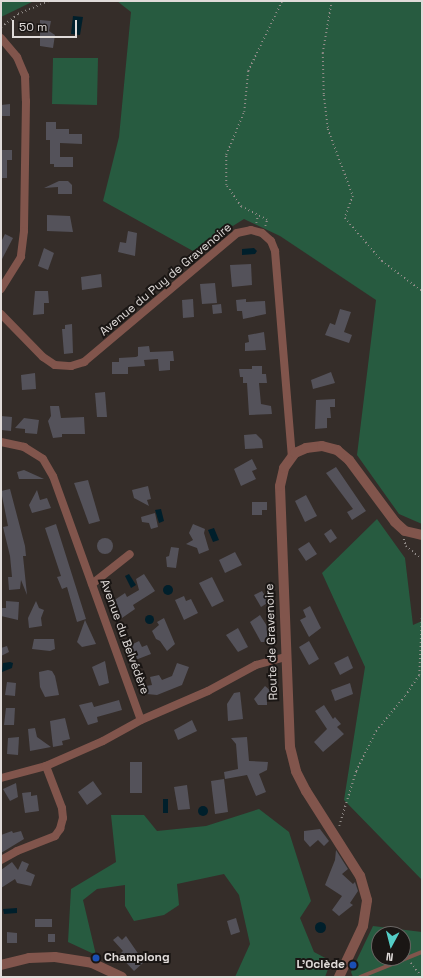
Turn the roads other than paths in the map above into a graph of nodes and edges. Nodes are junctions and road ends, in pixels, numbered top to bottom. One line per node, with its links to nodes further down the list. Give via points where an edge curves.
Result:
1 (1, 38): 2 (street, via 17,57 25,76 26,101 24,231 21,257)
2 (1, 289)
3 (1, 314): 5 (street, Avenue du Puy de Gravenoire, via 43,357 55,365 71,366 84,362 237,233 250,230 262,234 271,241 275,251)
4 (1, 442): 8 (street, Avenue du Belvédère, via 24,447 43,459 53,476)
5 (292, 456): 6 (street, via 318,446 332,448 342,454 401,528); 9 (street, Route de Gravenoire, via 284,468 280,486)
6 (422, 535)
7 (130, 554): 8 (street)
8 (92, 584): 10 (street, Avenue du Belvédère)
9 (285, 657): 10 (street, via 256,665 208,691); 16 (street, Route de Gravenoire, via 288,737 292,759 306,791 360,876 367,904 363,926)
10 (141, 720): 11 (street, via 103,742)
11 (46, 766): 12 (street); 13 (street, via 62,808 60,828 55,836)
12 (1, 778)
13 (1, 860)
14 (422, 952): 18 (lane)
15 (1, 966): 17 (street, via 29,958 54,957 92,963)
16 (341, 976)
17 (122, 977)
18 (360, 977)

